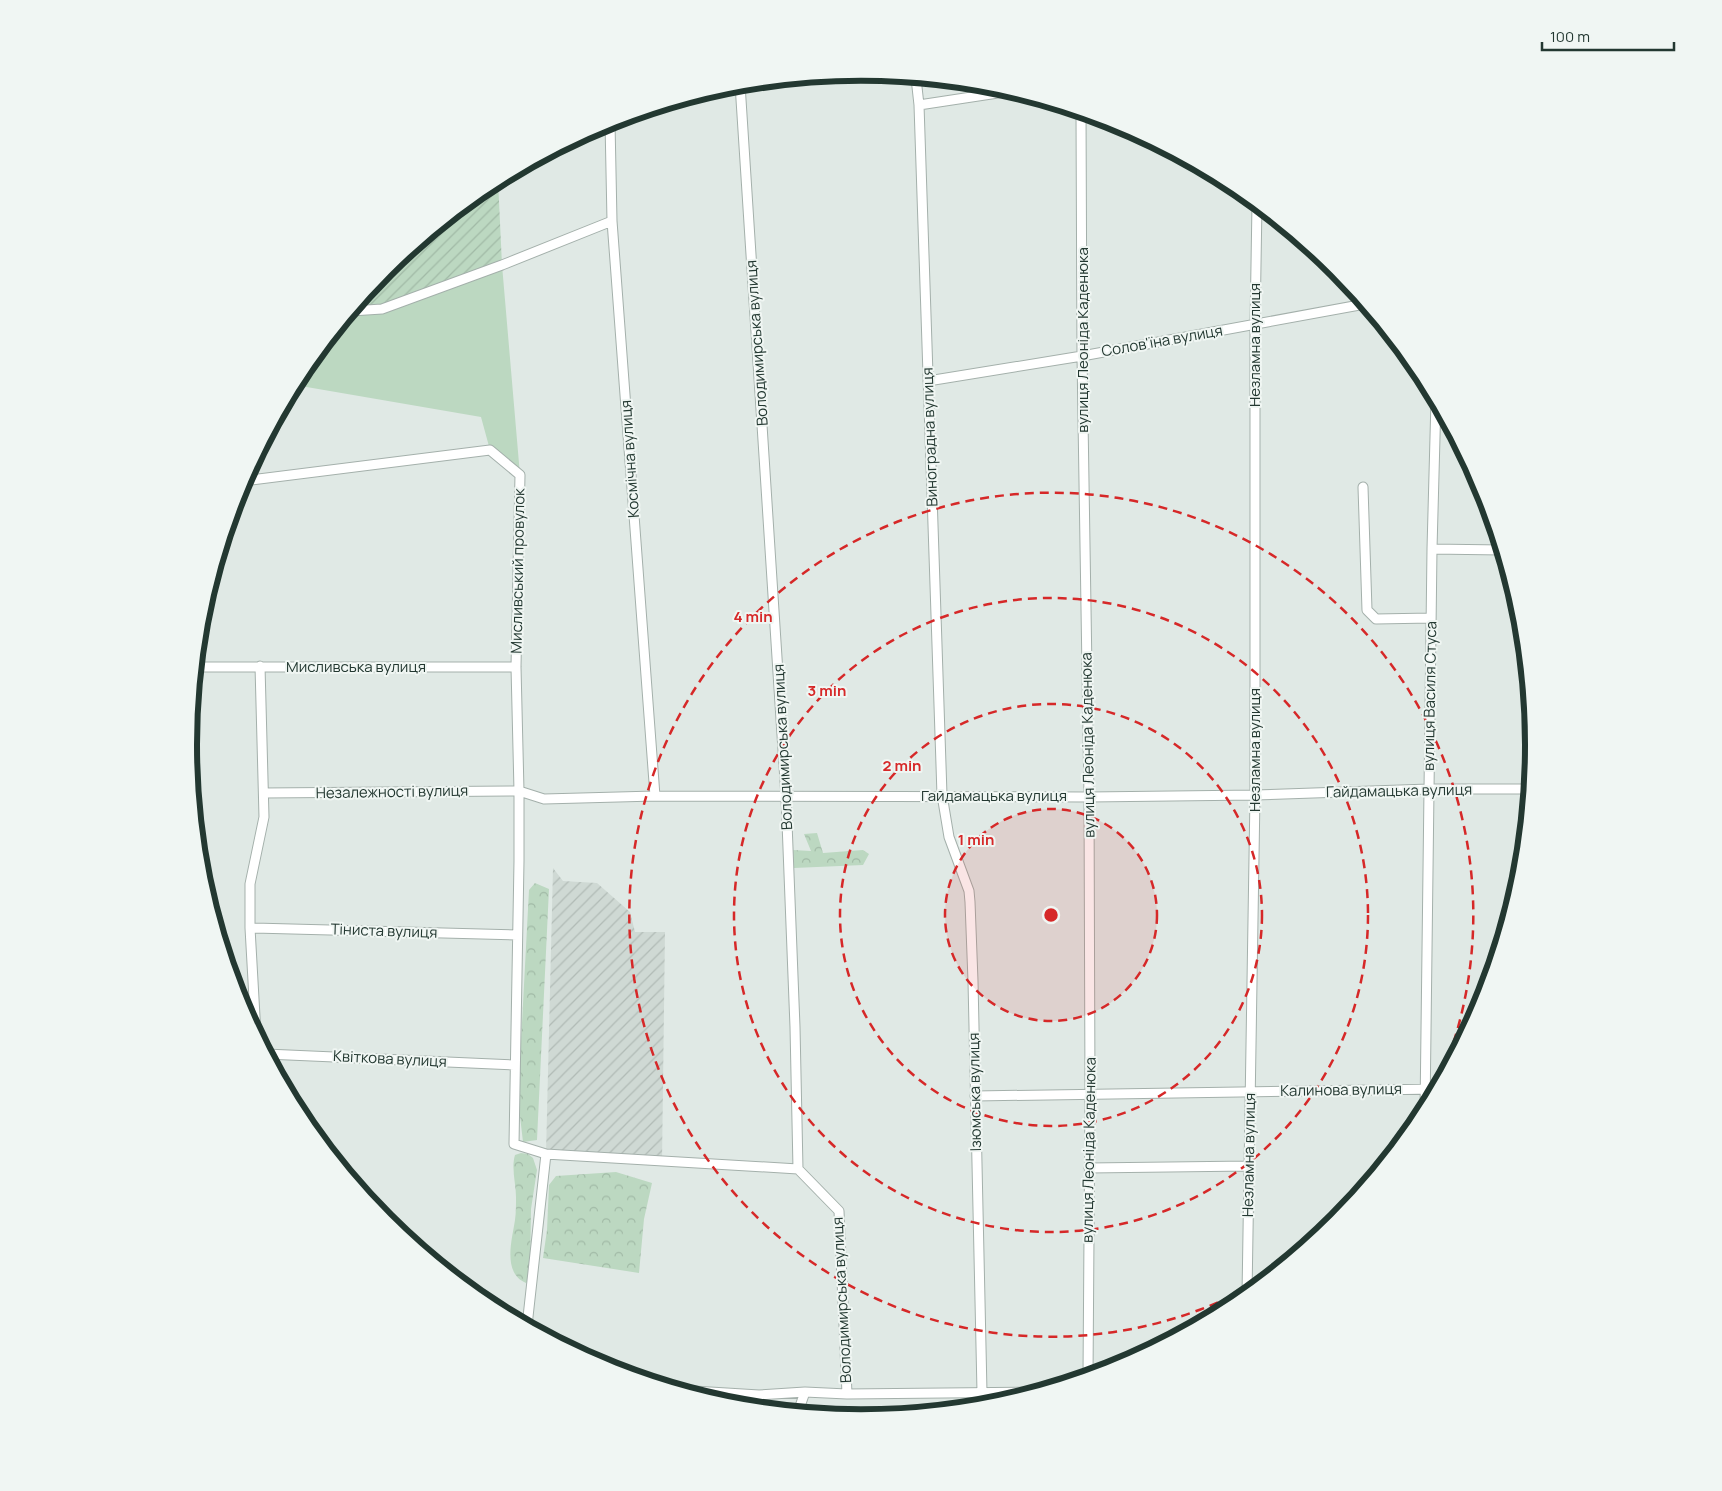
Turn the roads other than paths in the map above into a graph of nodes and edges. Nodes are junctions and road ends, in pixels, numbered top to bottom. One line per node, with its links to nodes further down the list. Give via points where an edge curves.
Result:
1 (917, 84): 4 (street, Виноградна вулиця)
2 (741, 92): 30 (street, Володимирська вулиця)
3 (990, 94): 4 (street)
4 (919, 104): 13 (street, Виноградна вулиця)
5 (1081, 119): 12 (street, вулиця Леоніда Каденюка)
6 (610, 131): 8 (street, Космічна вулиця)
7 (1257, 213): 11 (street, Незламна вулиця)
8 (612, 221): 10 (street, via 382,309); 29 (street, Космічна вулиця)
9 (1358, 305): 11 (street, Солов'їна вулиця)
10 (360, 310)
11 (1255, 324): 12 (street, Солов'їна вулиця); 28 (street, Незламна вулиця)
12 (1082, 356): 13 (street, Солов'їна вулиця); 31 (street, вулиця Леоніда Каденюка)
13 (928, 381): 27 (street, Виноградна вулиця)
14 (1436, 412): 17 (street, вулиця Василя Стуса)
15 (252, 480): 22 (street, Мисливський провулок, via 490,450 520,475)
16 (1363, 487): 19 (street, via 1366,610 1376,619)
17 (1432, 549): 18 (street); 19 (street, вулиця Василя Стуса)
18 (1496, 550)
19 (1431, 618): 23 (street, вулиця Василя Стуса)
20 (260, 666): 21 (street, Мисливська вулиця); 22 (street, Мисливська вулиця); 26 (street)
21 (201, 667)
22 (516, 667): 25 (street, Мисливський провулок)
23 (1429, 788): 24 (street, Гайдамацька вулиця); 28 (street, Гайдамацька вулиця); 37 (street, вулиця Василя Стуса)
24 (1524, 789)
25 (519, 791): 26 (street, Незалежності вулиця); 29 (street, Гайдамацька вулиця, via 544,799); 33 (street, Мисливський провулок)
26 (264, 793): 32 (street, via 264,817 250,884)
27 (942, 795): 30 (street, Гайдамацька вулиця); 31 (street, Гайдамацька вулиця); 42 (street, Ізюмська вулиця, via 949,837 969,891)
28 (1255, 795): 31 (street, Гайдамацька вулиця); 39 (street, Незламна вулиця)
29 (655, 796): 30 (street, Гайдамацька вулиця)
30 (786, 797): 46 (street, Володимирська вулиця)
31 (1089, 797): 40 (street, вулиця Леоніда Каденюка)
32 (250, 928): 33 (street, Тіниста вулиця); 34 (street)
33 (517, 935): 36 (street, Мисливський провулок)
34 (255, 1017)
35 (273, 1054): 36 (street, Квіткова вулиця)
36 (514, 1065): 43 (street, Мисливський провулок, via 514,1144)
37 (1426, 1089): 38 (street, Калинова вулиця); 39 (street, Калинова вулиця); 41 (street, вулиця Василя Стуса)
38 (1429, 1089)
39 (1250, 1091): 40 (street, Калинова вулиця); 44 (street, Незламна вулиця)
40 (1090, 1094): 42 (street, Калинова вулиця); 45 (street, вулиця Леоніда Каденюка)
41 (1426, 1094)
42 (975, 1096): 52 (street, Ізюмська вулиця)
43 (546, 1154): 46 (street); 48 (street)
44 (1250, 1166): 45 (street); 47 (street, Незламна вулиця)
45 (1089, 1168): 49 (street, вулиця Леоніда Каденюка)
46 (798, 1169): 54 (street, Володимирська вулиця, via 839,1212)
47 (1247, 1285)
48 (528, 1320)
49 (1088, 1369)
50 (710, 1392): 51 (street, via 759,1395)
51 (804, 1392): 54 (street); 55 (street)
52 (982, 1392): 53 (street); 54 (street)
53 (1012, 1392)
54 (847, 1394)
55 (800, 1406)

